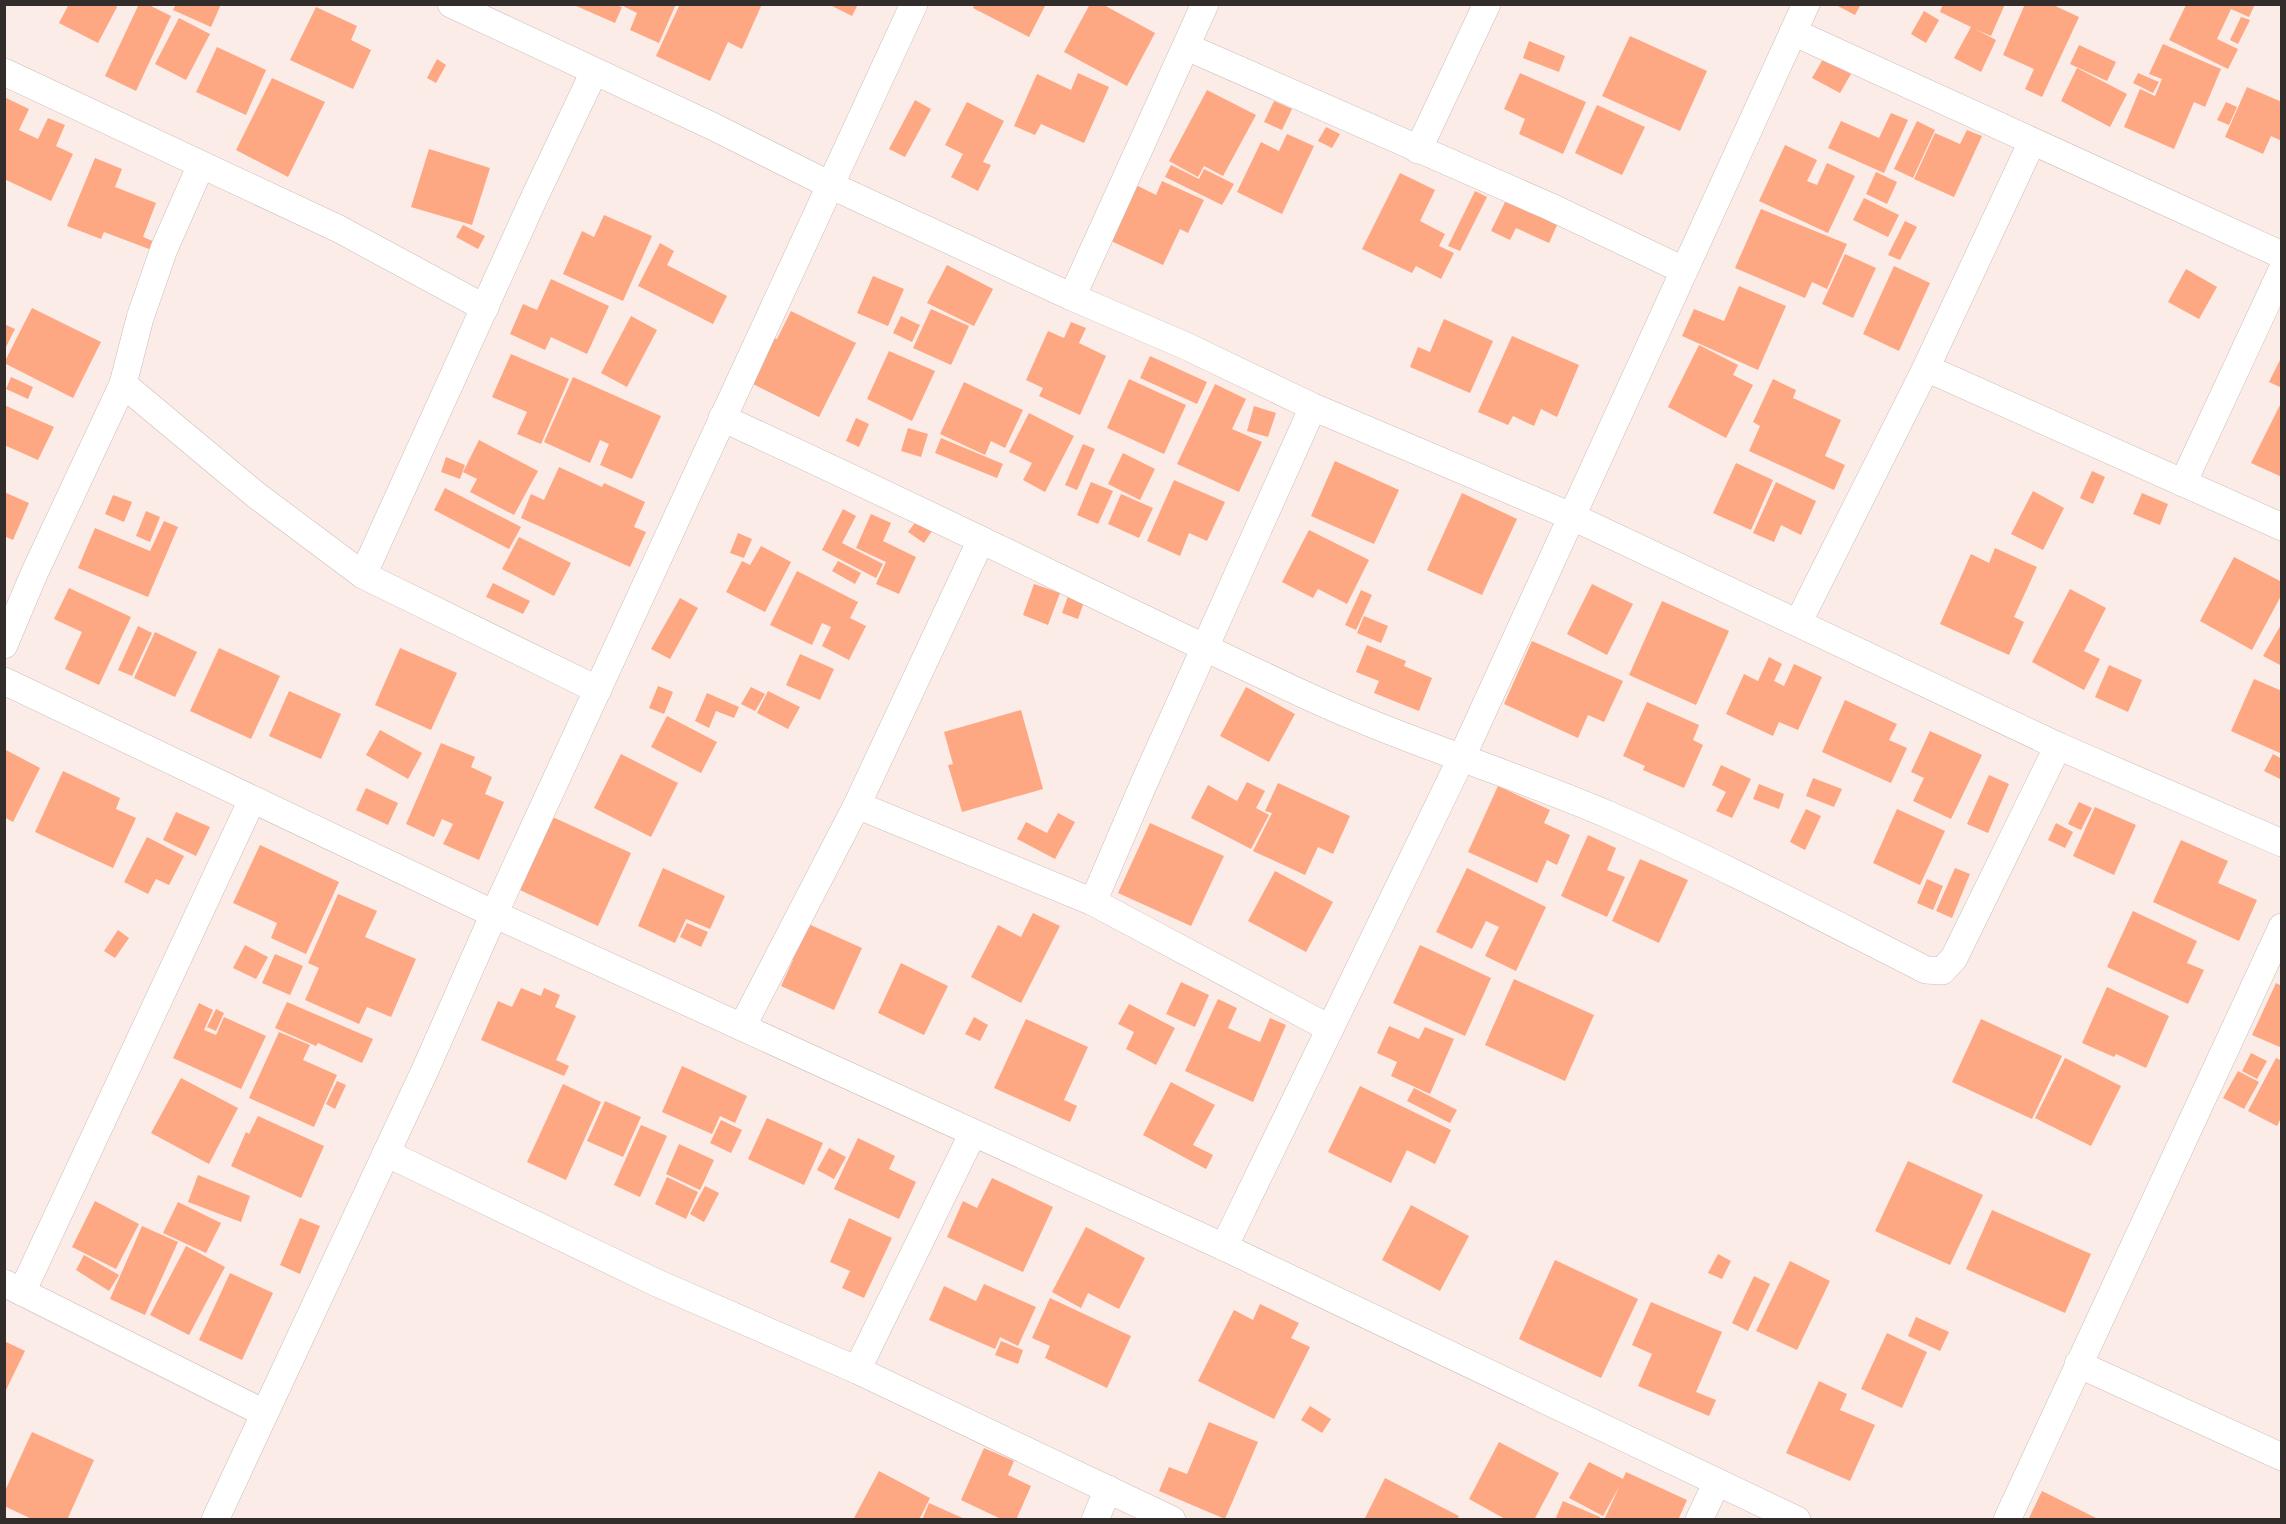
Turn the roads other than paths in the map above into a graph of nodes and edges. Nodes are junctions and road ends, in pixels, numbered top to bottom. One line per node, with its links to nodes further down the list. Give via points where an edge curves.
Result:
1 (451, 4): 9 (street)
2 (914, 4): 13 (street)
3 (1205, 4): 7 (street)
4 (1487, 4): 11 (street)
5 (1806, 4): 6 (street)
6 (1793, 32): 10 (street); 15 (street)
7 (1186, 47): 11 (street); 17 (street)
8 (4, 72): 12 (street)
9 (594, 72): 13 (street); 18 (street)
10 (2032, 142): 14 (street); 19 (street)
11 (1418, 150): 15 (street)
12 (201, 165): 18 (street, via 339,229); 20 (street, via 164,249)
13 (830, 185): 17 (street); 22 (street)
14 (2282, 255)
15 (1683, 270): 24 (street)
16 (2282, 270): 23 (street)
17 (1072, 297): 21 (street)
18 (485, 308): 27 (street)
19 (1926, 368): 23 (street); 28 (street)
20 (123, 384): 27 (street, via 256,495); 29 (street)
21 (1313, 407): 24 (street); 30 (street)
22 (722, 418): 26 (street); 32 (street)
23 (2183, 483): 25 (street)
24 (1573, 517): 28 (street); 34 (street)
25 (2282, 527)
26 (981, 540): 30 (street); 36 (street)
27 (363, 574): 32 (street)
28 (1798, 623): 33 (street)
29 (4, 645)
30 (1205, 646): 34 (street, via 1307,696); 38 (street)
31 (4, 681): 35 (street)
32 (598, 690): 39 (street)
33 (2058, 746): 34 (street, via 1954,958 1942,971 1926,970 1743,877 1607,814); 37 (street)
34 (1461, 759): 42 (street)
35 (252, 800): 39 (street); 46 (street)
36 (857, 805): 38 (street); 41 (street)
37 (2282, 843)
38 (1093, 902): 42 (street)
39 (494, 914): 41 (street); 44 (street)
40 (2282, 927): 47 (street)
41 (742, 1027): 43 (street)
42 (1329, 1028): 45 (street)
43 (973, 1133): 45 (street); 48 (street)
44 (386, 1153): 48 (street, via 657,1283); 49 (street)
45 (1224, 1247): 51 (street)
46 (13, 1287): 49 (street)
47 (2078, 1364): 50 (street); 58 (street)
48 (857, 1370): 52 (street)
49 (264, 1413): 53 (street)
50 (2282, 1457)
51 (1717, 1482): 56 (street); 57 (street)
52 (1108, 1489): 54 (street); 55 (street)
53 (215, 1520)
54 (1095, 1520)
55 (1172, 1520)
56 (1699, 1520)
57 (1797, 1520)
58 (2007, 1520)

